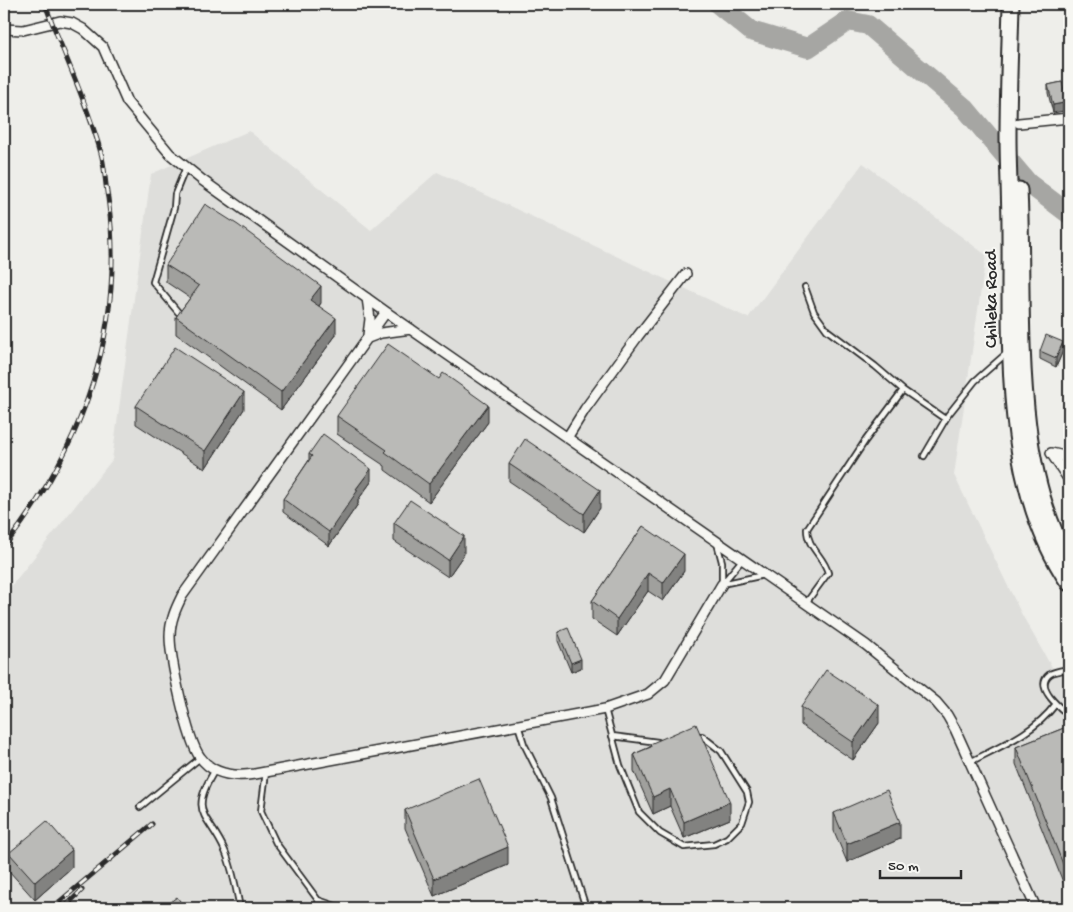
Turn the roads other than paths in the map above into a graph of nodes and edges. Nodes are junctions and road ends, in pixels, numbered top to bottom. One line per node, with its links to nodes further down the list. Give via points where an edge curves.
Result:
1 (1011, 4): 5 (highway, Chileka Road)
2 (1020, 4): 5 (highway, Chileka Road)
3 (4, 29): 6 (street, via 23,30 60,21 83,29 102,47 127,102 170,154)
4 (1069, 118): 5 (street)
5 (1015, 132): 7 (highway, Chileka Road)
6 (187, 166): 10 (street); 11 (lane, via 175,194 153,282)
7 (1014, 179): 15 (highway, Chileka Road); 24 (highway, via 1023,368 1032,448 1043,501)
8 (686, 274): 18 (street)
9 (804, 287): 16 (lane, via 814,312 827,330)
10 (367, 298): 12 (street); 14 (street)
11 (178, 312)
12 (386, 312): 13 (street); 14 (street)
13 (411, 329): 14 (street); 18 (street)
14 (368, 338): 37 (street, via 182,596 173,615 170,635 174,668)
15 (1011, 349): 17 (lane, via 975,381); 26 (highway, Chileka Road, via 1018,431 1028,492 1048,548)
16 (903, 390): 17 (lane); 28 (lane, via 807,529 811,547 828,573)
17 (945, 419): 19 (lane)
18 (567, 438): 22 (street)
19 (924, 456)
20 (1069, 457): 21 (street, via 1051,453)
21 (1069, 480)
22 (717, 544): 23 (street); 27 (lane, via 722,562)
23 (742, 560): 25 (street); 27 (lane)
24 (1069, 561)
25 (764, 575): 27 (lane); 28 (street)
26 (1069, 583)
27 (722, 584): 31 (street, via 665,680 648,694)
28 (806, 604): 38 (street, via 866,645 936,702 955,729)
29 (1069, 669): 30 (lane, via 1048,676 1047,692)
30 (1055, 705): 32 (lane); 38 (lane, via 1044,720 1021,736)
31 (605, 709): 33 (street); 35 (lane)
32 (1069, 715)
33 (518, 725): 40 (street); 46 (lane, via 551,798)
34 (686, 735): 35 (lane, via 702,736 721,751 747,792 749,802 742,823 727,838 714,844 684,847 660,833 639,812)
35 (612, 736): 36 (lane)
36 (661, 742)
37 (200, 758): 39 (street); 41 (lane)
38 (970, 762): 47 (street)
39 (215, 770): 40 (street, via 241,776); 43 (lane, via 202,795 202,812 224,849)
40 (266, 772): 42 (lane, via 261,812 276,843)
41 (140, 807)
42 (318, 900): 44 (lane); 45 (lane)
43 (240, 908)
44 (321, 908)
45 (341, 908)
46 (586, 908)
47 (1036, 908)

